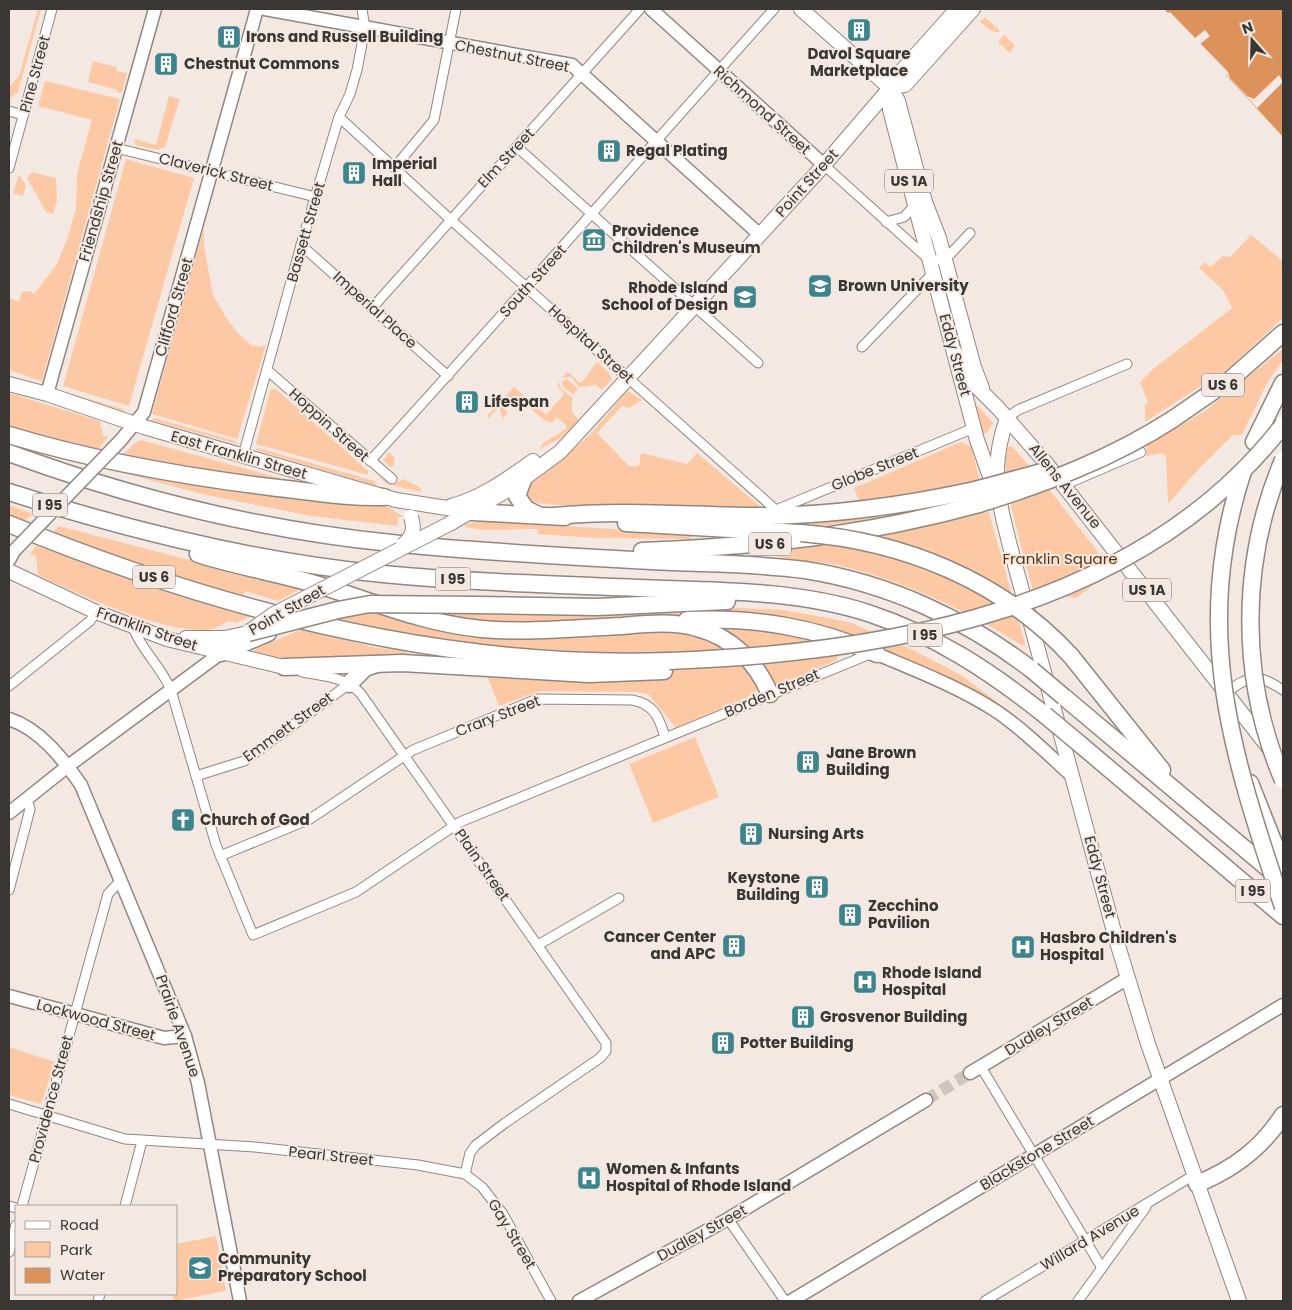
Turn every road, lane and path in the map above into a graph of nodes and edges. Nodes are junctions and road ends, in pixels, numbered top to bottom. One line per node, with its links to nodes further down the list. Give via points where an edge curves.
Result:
1 (52, 9): 19 (street, Pine Street)
2 (155, 9): 23 (street, Friendship Street)
3 (257, 9): 27 (street, Clifford Street)
4 (265, 9): 13 (street, Chestnut Street)
5 (362, 9): 13 (street, Bassett Street)
6 (456, 9): 14 (street)
7 (640, 9): 16 (street, Elm Street)
8 (651, 9): 15 (street, Richmond Street)
9 (774, 9): 15 (street, South Street)
10 (801, 9): 17 (main road, Eddy Street)
11 (957, 9): 17 (main road, Point Street, via 896,77)
12 (973, 9): 17 (main road, Point Street, via 905,85)
13 (365, 28): 14 (street, Chestnut Street); 20 (street, Bassett Street, via 350,94)
14 (450, 44): 16 (street, Chestnut Street, via 572,65); 26 (street, via 434,120)
15 (719, 70): 21 (street, South Street); 24 (street, Richmond Street)
16 (582, 74): 21 (street, Chestnut Street); 22 (street, Elm Street)
17 (890, 88): 24 (main road, Point Street); 29 (main road, Eddy Street / US 1A, via 890,110); 36 (main road, Eddy Street / US 1A, via 900,106 925,202)
18 (9, 111): 19 (street)
19 (23, 115): 25 (street, Pine Street)
20 (339, 117): 26 (street, Hospital Street); 28 (street, Bassett Street)
21 (654, 141): 30 (street, South Street); 34 (street, Chestnut Street)
22 (517, 147): 30 (street); 31 (street, Elm Street)
23 (116, 148): 27 (street, Claverick Street); 51 (street, Friendship Street)
24 (824, 165): 32 (street, Richmond Street); 34 (main road, Point Street)
25 (9, 168)
26 (395, 168): 31 (street, Hospital Street)
27 (211, 172): 28 (street, Claverick Street); 54 (street, Clifford Street, via 144,412)
28 (316, 197): 35 (street, Bassett Street)
29 (915, 205): 32 (street, via 904,217); 37 (main road, Eddy Street / US 1A)
30 (592, 214): 38 (street, South Street); 39 (street)
31 (450, 220): 38 (street, Hospital Street); 40 (street, Elm Street)
32 (886, 222): 37 (street, Richmond Street)
33 (970, 233): 36 (street)
34 (759, 234): 39 (main road, Point Street)
35 (301, 245): 40 (street, Imperial Place); 46 (street, Bassett Street)
36 (945, 260): 37 (street); 52 (main road, Eddy Street / US 1A, via 974,367)
37 (932, 266): 42 (street); 43 (main road, Eddy Street / US 1A)
38 (528, 288): 47 (street, South Street); 48 (street, Hospital Street)
39 (694, 306): 44 (street); 48 (main road, Point Street)
40 (373, 307): 47 (street, Imperial Place)
41 (1283, 333): 68 (highway, US 6, bridge, via 1225,384 1133,443 1090,464)
42 (862, 347)
43 (955, 352): 52 (main road, Allens Avenue / US 1A, via 964,373); 56 (main road, Eddy Street)
44 (758, 363)
45 (1127, 364): 53 (street, via 1018,410)
46 (267, 370): 61 (street, Bassett Street); 63 (street, Hoppin Street)
47 (448, 376): 63 (street, South Street)
48 (630, 378): 57 (main road, Point Street); 72 (street, Hospital Street)
49 (1283, 382): 101 (highway, bridge, via 1254,442 1229,520 1220,582 1220,656)
50 (9, 384): 51 (main road, East Franklin Street)
51 (47, 394): 54 (main road, East Franklin Street)
52 (988, 397): 53 (main road, Allens Avenue / US 1A)
53 (1007, 418): 66 (main road, Allens Avenue / US 1A); 70 (main road, Eddy Street, via 998,444 996,463)
54 (136, 424): 61 (main road, East Franklin Street); 80 (street, Clifford Street, bridge)
55 (1283, 424): 92 (highway, bridge, via 1245,468 1195,512 1154,540 1096,572 1019,603 939,627 875,641 718,667)
56 (974, 428): 70 (main road, Eddy Street); 72 (street, Globe Street)
57 (580, 431): 65 (main road, Point Street, via 560,452); 71 (main road, Point Street, via 490,490 467,502)
58 (9, 435): 69 (highway, via 81,455 166,473 347,497)
59 (1141, 452): 66 (street)
60 (9, 453): 79 (highway, I 95, via 130,493 258,523 387,543)
61 (243, 456): 69 (main road, East Franklin Street)
62 (1283, 460): 108 (highway, bridge, via 1257,542 1251,583 1250,625 1258,700 1270,747)
63 (370, 461): 64 (street, Hoppin Street)
64 (392, 479)
65 (523, 480): 73 (main road, Point Street); 74 (highway, via 517,496 526,509)
66 (1064, 485): 98 (main road, Allens Avenue / US 1A)
67 (9, 492): 75 (highway, I 95)
68 (977, 497): 76 (highway, via 859,510); 79 (highway, US 6, via 882,528 785,542)
69 (390, 498): 71 (main road, East Franklin Street); 78 (main road, bridge, via 411,517 414,530 412,538)
70 (1000, 503): 107 (main road, Eddy Street)
71 (438, 508): 73 (main road, East Franklin Street)
72 (776, 510)
73 (472, 512): 74 (highway); 78 (main road, Point Street, bridge)
74 (546, 516): 76 (highway, via 603,522)
75 (92, 517): 82 (highway, I 95, via 221,549 351,571 452,580 751,592); 86 (highway, via 190,552 315,584 440,623 510,630)
76 (702, 521): 109 (highway, bridge, via 872,544 960,574 1003,598 1035,621 1071,656)
77 (9, 524): 92 (highway, US 6, via 187,588 364,633 462,650)
78 (400, 547): 87 (main road, Point Street, bridge, via 274,614)
79 (557, 555): 109 (highway, I 95, bridge, via 772,567 838,577 887,591 942,613 994,642)
80 (12, 556)
81 (9, 571): 83 (main road, Franklin Street)
82 (820, 601): 84 (highway, bridge, via 714,601 597,607 378,604); 120 (highway, I 95, bridge, via 883,618 939,642 992,673)
83 (96, 612): 85 (main road, Franklin Street); 95 (street, via 90,621)
84 (306, 618): 87 (highway, bridge); 89 (highway, bridge)
85 (132, 624): 88 (main road, Franklin Street); 96 (street, via 136,636)
86 (643, 624): 90 (highway, via 713,619 773,622 826,634); 99 (highway, via 686,625 717,635 752,663)
87 (248, 632): 88 (main road, via 225,638 198,639); 89 (main road, Point Street)
88 (156, 634): 89 (main road, Franklin Street)
89 (221, 653): 93 (main road, Franklin Street); 96 (street, Point Street)
90 (877, 654): 99 (street, Borden Street, via 864,655); 107 (street, via 994,710 1017,726)
91 (380, 663): 92 (highway, via 589,674); 93 (highway); 94 (highway, via 365,668)
92 (670, 666)
93 (284, 667): 94 (street, Franklin Street)
94 (349, 684): 103 (street, Plain Street, via 361,694); 106 (street, Emmett Street, via 244,761)
95 (9, 686)
96 (171, 690): 104 (street, Point Street); 106 (street)
97 (1283, 690): 98 (street, via 1256,677 1246,679)
98 (1227, 692): 105 (main road, Allens Avenue / US 1A)
99 (770, 694): 102 (street, Borden Street)
100 (9, 719): 104 (street, Prairie Avenue, via 31,730)
101 (1231, 729): 114 (highway, bridge); 119 (highway, bridge, via 1245,792)
102 (665, 737): 103 (street, Crary Street, via 658,716 644,702 545,698 490,718); 112 (street, Borden Street)
103 (405, 756): 112 (street, Plain Street); 113 (street, Crary Street, via 310,818)
104 (68, 766): 110 (street, Point Street); 115 (street, Prairie Avenue, via 91,806)
105 (1283, 766)
106 (196, 776): 113 (street)
107 (1072, 776): 122 (main road, Eddy Street)
108 (1283, 780)
109 (1183, 797): 116 (highway, I 95)
110 (28, 799): 111 (street, Point Street); 117 (street, via 30,809)
111 (9, 813)
112 (454, 826): 113 (street, Borden Street, via 356,892 253,936); 121 (street, Plain Street)
113 (220, 856)
114 (1283, 866)
115 (120, 881): 125 (street, Providence Street, via 108,894); 126 (street, Prairie Avenue)
116 (1283, 881)
117 (9, 890)
118 (619, 898): 121 (street)
119 (1283, 907)
120 (1283, 916)
121 (538, 945): 137 (street, Plain Street, via 606,1043 606,1051 476,1145 470,1152)
122 (1128, 978): 127 (street, Dudley Street); 129 (main road, Eddy Street)
123 (9, 996): 125 (street, Lockwood Street)
124 (1283, 1004): 129 (street, Blackstone Street)
125 (74, 1015): 126 (street, Lockwood Street, via 164,1038); 132 (street, Providence Street)
126 (185, 1036): 135 (street, Prairie Avenue)
127 (981, 1066): 128 (street, Dudley Street); 136 (street)
128 (970, 1074)
129 (1160, 1079): 136 (street, Blackstone Street); 138 (main road, Eddy Street)
130 (926, 1100): 142 (street, Dudley Street)
131 (9, 1104): 132 (street, Pearl Street)
132 (46, 1115): 134 (street, Pearl Street, via 125,1139); 140 (street, Providence Street)
133 (1280, 1121): 138 (highway, via 1261,1145 1242,1161)
134 (142, 1141): 135 (street, Pearl Street); 141 (street)
135 (210, 1145): 137 (street, Pearl Street, via 418,1165); 147 (street, Prairie Avenue)
136 (1034, 1155): 144 (street); 151 (street, Blackstone Street)
137 (465, 1174): 148 (street, Gay Street, via 482,1187 503,1214)
138 (1196, 1180): 139 (street, Willard Avenue); 154 (main road, Eddy Street)
139 (1149, 1203): 144 (street, Willard Avenue); 146 (street)
140 (22, 1205)
141 (124, 1205)
142 (728, 1219): 149 (street, Dudley Street); 150 (street)
143 (15, 1229): 145 (street)
144 (1086, 1241): 146 (street); 152 (street, Willard Avenue)
145 (9, 1252)
146 (1102, 1268): 153 (street)
147 (240, 1301)
148 (551, 1301)
149 (579, 1301)
150 (785, 1301)
151 (791, 1301)
152 (985, 1301)
153 (1078, 1301)
154 (1239, 1301)

